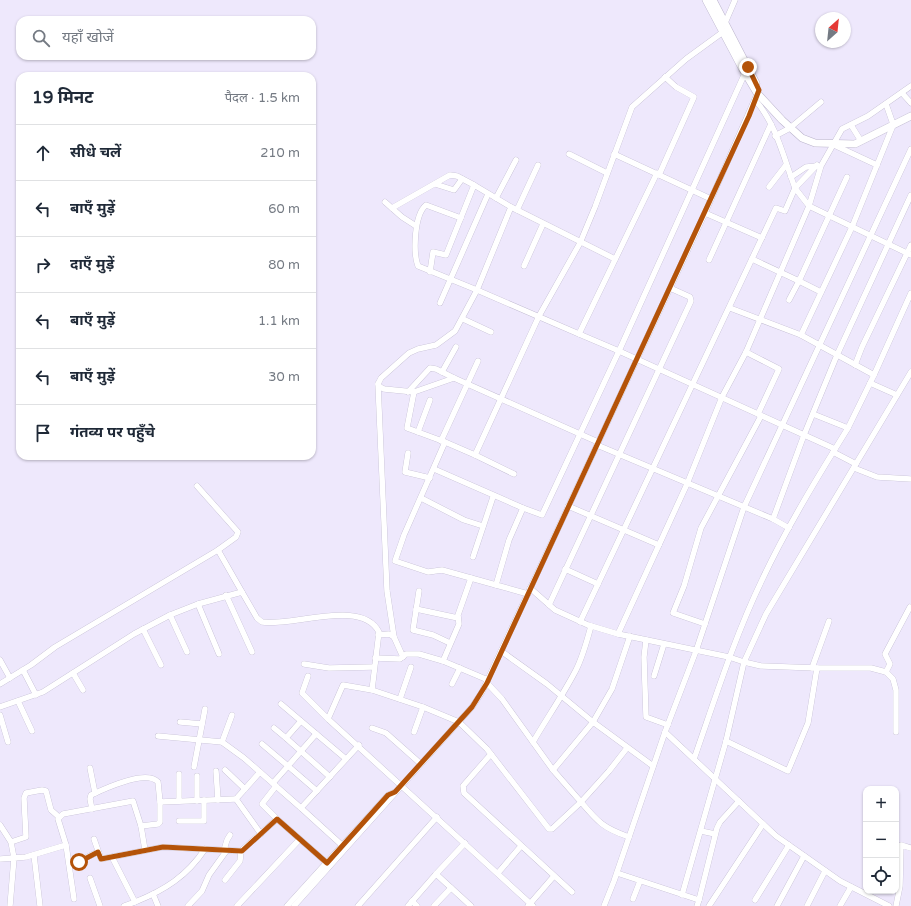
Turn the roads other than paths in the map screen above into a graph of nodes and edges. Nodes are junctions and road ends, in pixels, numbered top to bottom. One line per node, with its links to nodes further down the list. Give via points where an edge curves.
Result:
1 (706, 0): 5 (main road)
2 (713, 0): 4 (main road)
3 (735, 0): 4 (street)
4 (725, 24): 10 (main road)
5 (723, 32): 6 (main road); 7 (street)
6 (745, 73): 10 (main road); 39 (street)
7 (665, 77): 24 (street, via 632,107); 31 (street, via 694,97)
8 (911, 86): 9 (street)
9 (902, 93): 12 (street); 13 (street)
10 (758, 95): 15 (street); 18 (main road); 43 (street)
11 (821, 102): 18 (street)
12 (911, 103)
13 (886, 104): 16 (street); 17 (street)
14 (911, 116): 16 (main road)
15 (771, 124): 19 (street); 52 (street)
16 (894, 124): 20 (main road); 28 (street)
17 (851, 125): 20 (street); 21 (street, via 842,129)
18 (790, 128): 19 (street); 21 (main road, via 802,138)
19 (775, 136): 27 (street)
20 (861, 141): 21 (main road, via 855,144)
21 (834, 144): 28 (street); 29 (street)
22 (911, 149): 56 (street)
23 (569, 154): 30 (street)
24 (614, 154): 30 (street); 31 (street)
25 (516, 160): 42 (street)
26 (538, 165): 48 (street)
27 (786, 165): 32 (street); 37 (street)
28 (877, 165): 55 (street)
29 (819, 166): 32 (street, via 806,167); 38 (street); 45 (street)
30 (607, 173): 58 (street)
31 (658, 174): 39 (street); 62 (street)
32 (791, 177): 38 (street)
33 (847, 177): 50 (street)
34 (462, 179): 35 (street, via 450,175); 35 (street, via 454,190); 36 (street)
35 (435, 184): 47 (street)
36 (474, 186): 40 (street); 51 (street)
37 (769, 187)
38 (795, 188): 45 (street); 57 (street, via 785,211 776,208)
39 (692, 190): 43 (street); 85 (street)
40 (488, 194): 42 (street); 68 (street)
41 (911, 196): 59 (street)
42 (496, 198): 46 (street)
43 (711, 199): 49 (street)
44 (385, 202): 47 (street)
45 (809, 206): 50 (street); 67 (street)
46 (510, 207): 48 (street); 71 (street)
47 (392, 208): 54 (street)
48 (517, 210): 53 (street)
49 (705, 213): 52 (street); 70 (street)
50 (830, 216): 55 (street); 69 (street)
51 (461, 218): 54 (street, via 426,205 421,210); 66 (street, via 446,255 433,252)
52 (726, 223): 57 (street); 63 (street)
53 (543, 224): 58 (street); 65 (street)
54 (416, 226): 66 (street, via 417,264)
55 (852, 227): 56 (street); 72 (street)
56 (871, 236): 59 (street); 83 (street)
57 (762, 238): 64 (street)
58 (580, 243): 62 (street); 77 (street)
59 (888, 244): 61 (street); 87 (street)
60 (911, 245): 61 (street)
61 (909, 254): 90 (street)
62 (615, 259): 81 (street)
63 (709, 260)
64 (752, 260): 67 (street); 76 (street)
65 (524, 266)
66 (430, 272): 68 (street)
67 (780, 273): 69 (street); 79 (street)
68 (450, 280): 71 (street); 75 (street)
69 (798, 281): 72 (street); 74 (street)
70 (670, 288): 88 (street); 91 (street, via 691,299)
71 (477, 290): 77 (street); 78 (street)
72 (821, 292): 82 (street)
73 (911, 293): 94 (street)
74 (789, 300)
75 (440, 303)
76 (730, 308): 79 (street); 99 (street)
77 (539, 316): 81 (street); 103 (street)
78 (463, 319): 80 (street); 98 (street, via 450,336 436,345 409,353 381,378)
79 (759, 320): 82 (street); 86 (street)
80 (491, 332)
81 (579, 334): 85 (street)
82 (800, 335): 83 (street)
83 (818, 346): 87 (street); 107 (street)
84 (456, 347): 92 (street)
85 (619, 351): 88 (street); 110 (street)
86 (746, 352): 102 (street); 106 (street, via 779,369)
87 (837, 355): 90 (street); 105 (street)
88 (636, 359): 91 (street); 113 (street)
89 (478, 361): 97 (street)
90 (855, 365): 94 (street)
91 (660, 369): 99 (street); 116 (street)
92 (442, 372): 95 (street); 100 (street, via 430,368)
93 (911, 372): 101 (street)
94 (874, 375): 96 (street)
95 (454, 378): 97 (street); 100 (street)
96 (870, 382): 101 (street); 108 (street)
97 (467, 383): 103 (street); 112 (street)
98 (378, 384): 100 (street, via 384,389); 163 (street, via 386,591)
99 (693, 385): 102 (street); 119 (street)
100 (411, 392): 109 (street, via 407,428)
101 (897, 395): 118 (street)
102 (722, 397): 106 (street); 124 (street)
103 (500, 398): 110 (street); 117 (street)
104 (430, 400): 109 (street)
105 (813, 414): 108 (street); 111 (street)
106 (759, 415): 107 (street); 126 (street, via 739,459)
107 (783, 426): 111 (street); 130 (street)
108 (848, 428): 114 (street)
109 (418, 432): 112 (street)
110 (580, 434): 113 (street); 131 (street, via 542,515)
111 (804, 435): 114 (street); 133 (street)
112 (443, 441): 117 (street); 120 (street)
113 (597, 443): 116 (street); 129 (street)
114 (834, 450): 118 (street); 135 (street)
115 (408, 453): 122 (street, via 405,472)
116 (619, 454): 119 (street); 132 (street)
117 (475, 455): 121 (street)
118 (855, 466): 123 (street, via 877,477); 177 (street, via 766,614)
119 (652, 468): 124 (street); 136 (street)
120 (434, 469): 122 (street); 127 (street)
121 (514, 474)
122 (430, 478): 128 (street)
123 (911, 479)
124 (687, 484): 126 (street); 137 (street)
125 (197, 486): 138 (street, via 238,532 236,537)
126 (717, 496): 130 (street); 157 (street, via 701,528 684,586 673,613)
127 (494, 497): 131 (street); 134 (street)
128 (421, 498): 134 (street, via 464,520); 141 (street, via 395,561 428,572 442,570)
129 (568, 506): 132 (street); 144 (street)
130 (744, 507): 133 (street); 157 (street)
131 (523, 508): 143 (street, via 509,540)
132 (590, 516): 136 (street); 140 (street)
133 (773, 519): 135 (street)
134 (483, 526): 139 (street)
135 (789, 528): 173 (street, via 762,580)
136 (623, 530): 137 (street); 142 (street)
137 (659, 545): 160 (street)
138 (218, 550): 146 (street); 184 (street, via 55,647)
139 (473, 556)
140 (565, 570): 142 (street); 150 (street)
141 (471, 578): 143 (street); 154 (street)
142 (598, 584): 156 (street)
143 (496, 585): 147 (street)
144 (530, 588): 147 (street); 150 (street)
145 (418, 591): 152 (street)
146 (242, 592): 148 (street); 161 (street, via 262,622 333,616 364,617 375,625)
147 (528, 594): 167 (street)
148 (226, 595): 149 (street); 170 (street)
149 (198, 604): 153 (street); 171 (street)
150 (549, 605): 156 (street)
151 (910, 607): 185 (street, via 885,654 890,664)
152 (416, 609): 154 (street); 165 (street, via 413,630)
153 (170, 616): 159 (street); 169 (street)
154 (458, 618): 165 (street)
155 (829, 621): 183 (street)
156 (580, 622): 158 (street)
157 (705, 624): 168 (street)
158 (591, 626): 160 (street); 196 (street, via 582,657)
159 (143, 629): 179 (street); 186 (street)
160 (618, 634): 162 (street)
161 (378, 635): 163 (street, via 389,634); 174 (street)
162 (630, 636): 164 (street); 209 (street, via 612,690)
163 (394, 637): 172 (street)
164 (646, 640): 166 (street); 211 (street, via 646,717)
165 (450, 643): 176 (street)
166 (664, 644): 168 (street); 188 (street)
167 (501, 651): 190 (street); 196 (street)
168 (696, 651): 173 (street); 211 (street)
169 (187, 652)
170 (252, 652)
171 (219, 654)
172 (403, 657): 174 (street, via 400,660); 176 (street, via 406,654 418,654)
173 (729, 657): 177 (street); 231 (street)
174 (375, 658): 180 (street)
175 (0, 660): 189 (street)
176 (443, 661): 182 (street)
177 (744, 662): 183 (street, via 761,666); 222 (street)
178 (304, 664): 180 (street, via 329,668)
179 (161, 665)
180 (374, 667): 194 (street)
181 (410, 668): 197 (street)
182 (460, 668): 190 (street); 192 (street)
183 (814, 668): 185 (street, via 870,668); 222 (street, via 808,723 788,771)
184 (23, 670): 189 (street); 195 (street)
185 (886, 672): 217 (street, via 893,679 896,690)
186 (73, 673): 193 (street); 195 (street)
187 (308, 676): 205 (street, via 302,693)
188 (654, 676)
189 (10, 678): 191 (street)
190 (487, 681): 208 (street, via 472,707); 225 (street)
191 (0, 684)
192 (452, 684)
193 (83, 690)
194 (372, 690): 197 (street); 205 (street, via 343,685)
195 (36, 695): 198 (street)
196 (562, 697): 209 (street); 225 (street)
197 (400, 699): 201 (street)
198 (18, 701): 200 (street); 214 (street)
199 (281, 704): 206 (street)
200 (0, 707)
201 (423, 707): 208 (street); 215 (street)
202 (205, 709): 210 (street)
203 (0, 715): 223 (street)
204 (232, 715): 224 (street)
205 (328, 719): 227 (street)
206 (301, 721): 218 (street); 220 (street)
207 (180, 722): 210 (street)
208 (459, 722): 230 (street); 233 (street)
209 (593, 722): 228 (street); 239 (street)
210 (202, 724): 221 (street)
211 (668, 725): 216 (street)
212 (274, 728): 220 (street)
213 (372, 728): 233 (street, via 386,733)
214 (32, 731)
215 (414, 732)
216 (665, 732): 231 (street); 235 (street)
217 (896, 732)
218 (316, 734): 229 (street); 232 (street)
219 (158, 736): 221 (street)
220 (286, 738): 229 (street)
221 (199, 739): 224 (street); 236 (street)
222 (726, 741): 245 (street)
223 (8, 742)
224 (222, 742): 241 (street)
225 (533, 742): 239 (street)
226 (262, 744): 234 (street)
227 (359, 745): 232 (street); 247 (street)
228 (627, 748): 235 (street); 257 (street)
229 (302, 752): 234 (street); 244 (street)
230 (491, 754): 257 (street, via 549,829); 277 (street, via 462,790)
231 (694, 759): 245 (street)
232 (346, 760): 244 (street)
233 (421, 764): 247 (street)
234 (288, 766): 246 (street); 249 (street)
235 (653, 766): 271 (street)
236 (194, 767)
237 (90, 768): 250 (street)
238 (225, 770): 248 (street)
239 (553, 770): 257 (street)
240 (216, 771): 252 (street)
241 (260, 772): 246 (street); 248 (street)
242 (178, 774): 253 (street)
243 (198, 776): 254 (street)
244 (330, 777): 249 (street)
245 (715, 779): 255 (street); 267 (street)
246 (274, 784): 258 (street); 262 (street, via 262,804)
247 (401, 786): 261 (street); 279 (street)
248 (245, 789): 251 (street)
249 (317, 791): 258 (street)
250 (95, 793): 256 (street, via 118,783 151,778 158,782); 259 (street, via 90,796)
251 (236, 799): 252 (street); 268 (street)
252 (218, 800): 254 (street)
253 (178, 801): 254 (street); 256 (street)
254 (200, 801): 263 (street, via 204,821)
255 (739, 801): 264 (street); 269 (street, via 720,822)
256 (160, 802): 266 (street, via 160,822)
257 (581, 802): 271 (street, via 599,824)
258 (301, 808): 279 (street)
259 (92, 809): 260 (street); 266 (street, via 133,801)
260 (59, 817): 274 (street, via 51,810 46,791 26,793 26,837); 276 (street)
261 (437, 817): 275 (street); 324 (street)
262 (277, 819): 268 (street); 273 (street)
263 (179, 821)
264 (763, 824): 278 (street); 329 (street)
265 (0, 825): 274 (street)
266 (141, 826): 282 (street)
267 (701, 831): 269 (street); 305 (street)
268 (261, 834): 284 (street)
269 (715, 834): 311 (street)
270 (230, 835): 283 (street, via 226,840)
271 (628, 837): 295 (street)
272 (94, 839): 285 (street)
273 (299, 840): 292 (street); 321 (street)
274 (11, 842): 289 (street)
275 (465, 843): 294 (street); 296 (street)
276 (66, 845): 286 (street); 291 (street)
277 (521, 846): 294 (street); 297 (street)
278 (789, 846): 287 (street); 308 (street)
279 (344, 847): 292 (street); 323 (street)
280 (911, 848): 334 (street, via 901,845 900,886)
281 (205, 849): 282 (street, via 169,847); 283 (street); 304 (street, via 179,878)
282 (145, 850): 288 (street)
283 (226, 850): 284 (street); 320 (street, via 209,874 198,896)
284 (242, 851): 299 (street, via 240,861)
285 (98, 852): 288 (street, via 101,859); 291 (street, via 79,862)
286 (34, 855): 289 (street); 316 (street)
287 (804, 856): 293 (street); 330 (street)
288 (112, 857): 310 (street)
289 (14, 858): 290 (street); 315 (street)
290 (0, 859)
291 (69, 863): 306 (street)
292 (327, 863): 322 (street)
293 (825, 871): 301 (street); 331 (street)
294 (498, 873): 314 (street)
295 (617, 873): 300 (street); 328 (street)
296 (436, 874): 302 (street); 309 (street)
297 (554, 876): 303 (street); 314 (street)
298 (90, 878): 317 (street)
299 (225, 880)
300 (640, 881): 305 (street); 307 (street)
301 (851, 887): 312 (street); 332 (street)
302 (451, 888): 313 (street); 327 (street)
303 (572, 892)
304 (153, 894): 310 (street); 319 (street)
305 (682, 895): 311 (street)
306 (74, 899)
307 (633, 899)
308 (755, 900)
309 (412, 901): 325 (street); 326 (street)
310 (135, 902): 318 (street)
311 (698, 903)
312 (881, 904): 333 (street)
313 (466, 905)
314 (530, 905)
315 (10, 906)
316 (40, 906)
317 (100, 906)
318 (124, 906)
319 (158, 906)
320 (188, 906)
321 (237, 906)
322 (287, 906)
323 (294, 906)
324 (358, 906)
325 (408, 906)
326 (418, 906)
327 (434, 906)
328 (604, 906)
329 (709, 906)
330 (777, 906)
331 (807, 906)
332 (840, 906)
333 (889, 906)
334 (896, 906)

